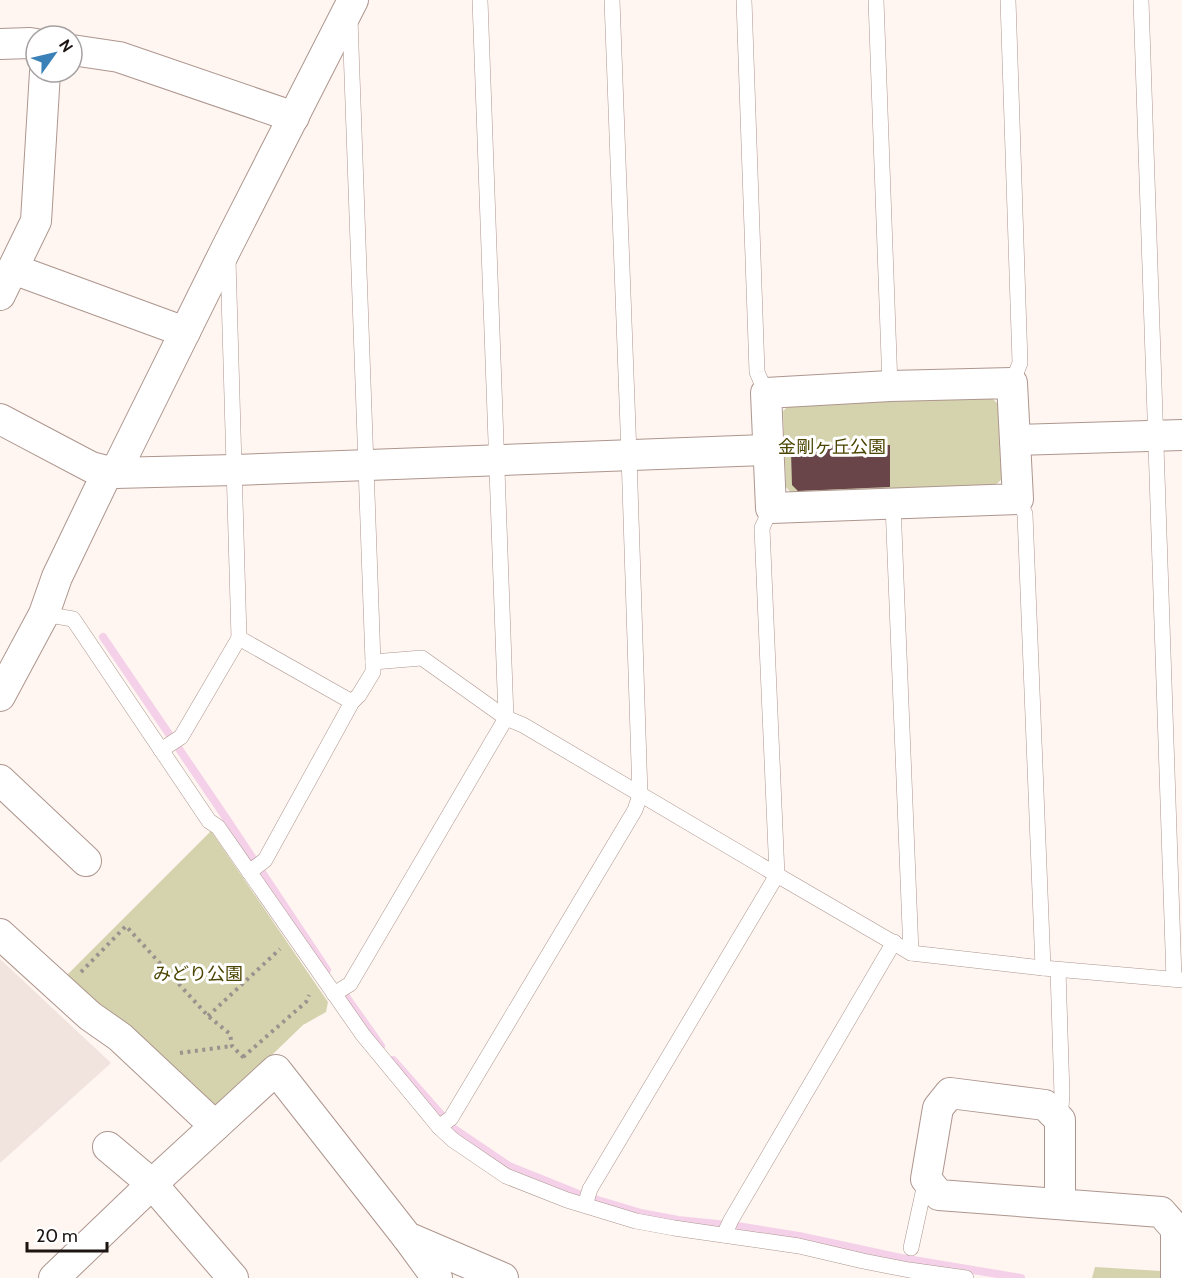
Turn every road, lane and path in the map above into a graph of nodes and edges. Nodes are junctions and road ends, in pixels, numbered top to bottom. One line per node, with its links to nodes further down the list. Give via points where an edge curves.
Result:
1 (480, 0): 25 (lane)
2 (612, 0): 24 (lane)
3 (744, 0): 19 (lane, via 757,372)
4 (876, 0): 18 (lane)
5 (1008, 0): 17 (lane, via 1020,363)
6 (1141, 0): 21 (lane)
7 (352, 3): 12 (street); 26 (lane)
8 (24, 43): 9 (street)
9 (0, 44)
10 (84, 52): 12 (street, via 119,57)
11 (44, 84): 14 (street, via 36,221)
12 (294, 117): 13 (street)
13 (227, 248): 16 (street); 27 (lane)
14 (13, 269): 15 (street); 16 (street)
15 (0, 295)
16 (185, 332): 28 (street)
17 (1012, 383): 18 (street); 22 (street)
18 (890, 386): 19 (street)
19 (766, 393): 23 (street)
20 (0, 419): 28 (street, via 92,467)
21 (1169, 435): 22 (street); 52 (lane)
22 (1015, 440): 29 (street)
23 (767, 450): 24 (street); 31 (street)
24 (629, 455): 25 (street); 40 (lane)
25 (497, 459): 26 (street); 37 (lane)
26 (366, 464): 27 (street); 34 (lane)
27 (234, 470): 28 (street); 33 (lane)
28 (112, 472): 32 (street, via 57,577)
29 (1018, 499): 30 (street); 50 (lane, via 1025,514)
30 (893, 504): 31 (street); 48 (lane)
31 (771, 508): 43 (lane, via 762,528)
32 (44, 614): 35 (street); 38 (lane, via 73,619)
33 (239, 638): 36 (lane); 38 (lane, via 181,736)
34 (373, 662): 36 (lane, via 373,672); 37 (lane, via 422,658)
35 (0, 696)
36 (352, 702): 42 (lane, via 265,860)
37 (506, 718): 40 (lane); 53 (lane, via 350,984)
38 (161, 750): 42 (lane)
39 (0, 780): 41 (street)
40 (640, 795): 43 (lane); 59 (lane, via 635,810)
41 (86, 861)
42 (249, 872): 45 (lane)
43 (777, 875): 46 (lane); 65 (lane, via 590,1189)
44 (0, 934): 60 (street, via 90,1016 120,1037)
45 (294, 936): 47 (path); 53 (lane)
46 (894, 942): 48 (lane); 66 (lane)
47 (277, 951): 49 (path); 55 (path)
48 (912, 952): 50 (lane)
49 (284, 960)
50 (1051, 969): 52 (lane); 58 (lane, via 1062,1095)
51 (87, 979): 55 (path, via 80,973 126,926)
52 (1178, 980)
53 (334, 993): 59 (lane, via 363,1035)
54 (309, 994): 56 (path, via 306,1002)
55 (208, 1016): 56 (path, via 230,1034 232,1046)
56 (243, 1057): 57 (path)
57 (263, 1081): 60 (street); 67 (street, via 276,1070)
58 (1060, 1120): 62 (street, via 1045,1105 950,1093 938,1108); 64 (street)
59 (445, 1123): 65 (lane, via 453,1140 506,1176)
60 (215, 1126): 63 (street)
61 (108, 1147): 63 (street)
62 (926, 1179): 64 (street, via 939,1195); 68 (lane)
63 (152, 1184): 69 (street); 70 (street)
64 (1060, 1204): 74 (street, via 1161,1212 1176,1229)
65 (585, 1205): 66 (lane, via 636,1221)
66 (724, 1235): 73 (lane)
67 (407, 1237): 71 (street); 72 (street)
68 (911, 1248)
69 (54, 1278)
70 (233, 1278)
71 (437, 1278)
72 (503, 1278)
73 (966, 1278)
74 (1176, 1278)

